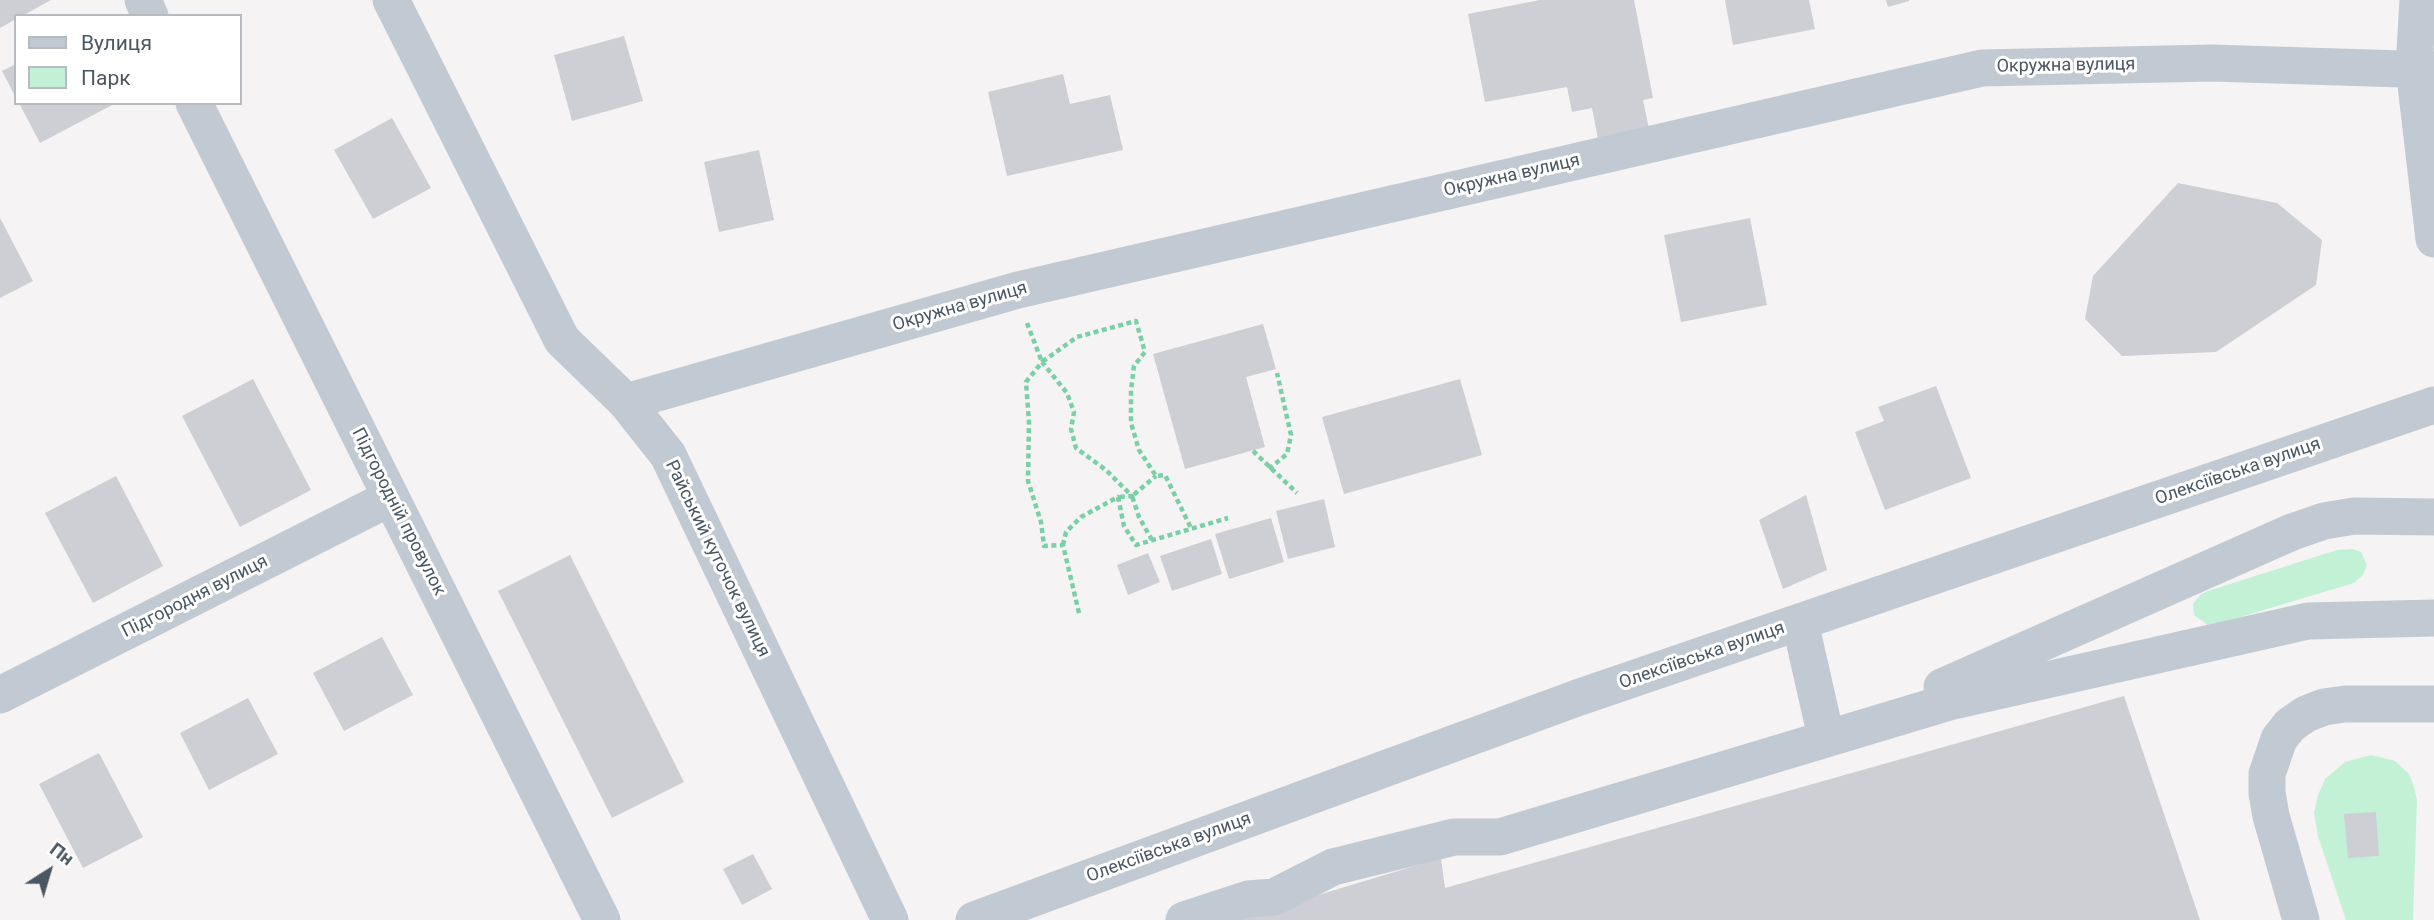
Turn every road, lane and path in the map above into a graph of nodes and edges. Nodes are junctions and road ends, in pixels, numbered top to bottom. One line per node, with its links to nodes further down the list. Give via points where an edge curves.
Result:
1 (391, 0): 9 (street, Райський куточок вулиця, via 562,340)
2 (2418, 0): 3 (street)
3 (2424, 69): 5 (street); 6 (street, Окружна вулиця, via 2212,63 1982,68)
4 (195, 105): 17 (street, Підгородній провулок)
5 (2434, 239)
6 (1018, 290): 7 (path); 9 (street, Окружна вулиця)
7 (1042, 362): 13 (path, via 1077,337 1136,321 1145,352 1134,366 1131,422 1139,450); 15 (path, via 1067,393 1074,412 1071,429 1076,448); 22 (path, via 1026,382 1028,481 1044,547)
8 (1277, 373): 12 (path, via 1291,435 1287,454)
9 (626, 402): 30 (street, Райський куточок вулиця, via 668,455)
10 (2434, 405): 25 (street, Олексіївська вулиця)
11 (1253, 451): 12 (path)
12 (1269, 469): 14 (path)
13 (1156, 476): 15 (path); 20 (path, via 1165,475)
14 (1297, 493)
15 (1132, 496): 16 (path); 21 (path)
16 (1118, 497): 21 (path, via 1124,526 1136,545); 22 (path, via 1081,517 1066,532)
17 (390, 498): 26 (street, Підгородня вулиця); 29 (street, Підгородній провулок)
18 (2434, 517): 28 (street, via 2354,516 2292,532)
19 (1228, 518): 20 (path)
20 (1192, 528): 21 (path)
21 (1153, 540)
22 (1063, 545): 23 (path)
23 (1079, 613)
24 (2434, 618): 28 (street, via 2308,621 1949,702)
25 (1800, 622): 28 (street); 31 (street, Олексіївська вулиця, via 1564,703)
26 (0, 695)
27 (2434, 704): 33 (street, via 2324,707 2290,725 2279,739 2267,774 2267,793)
28 (1826, 737): 32 (street, via 1500,837 1454,837 1334,867 1273,897)
29 (603, 920)
30 (890, 920)
31 (974, 920)
32 (1184, 920)
33 (2301, 920)

